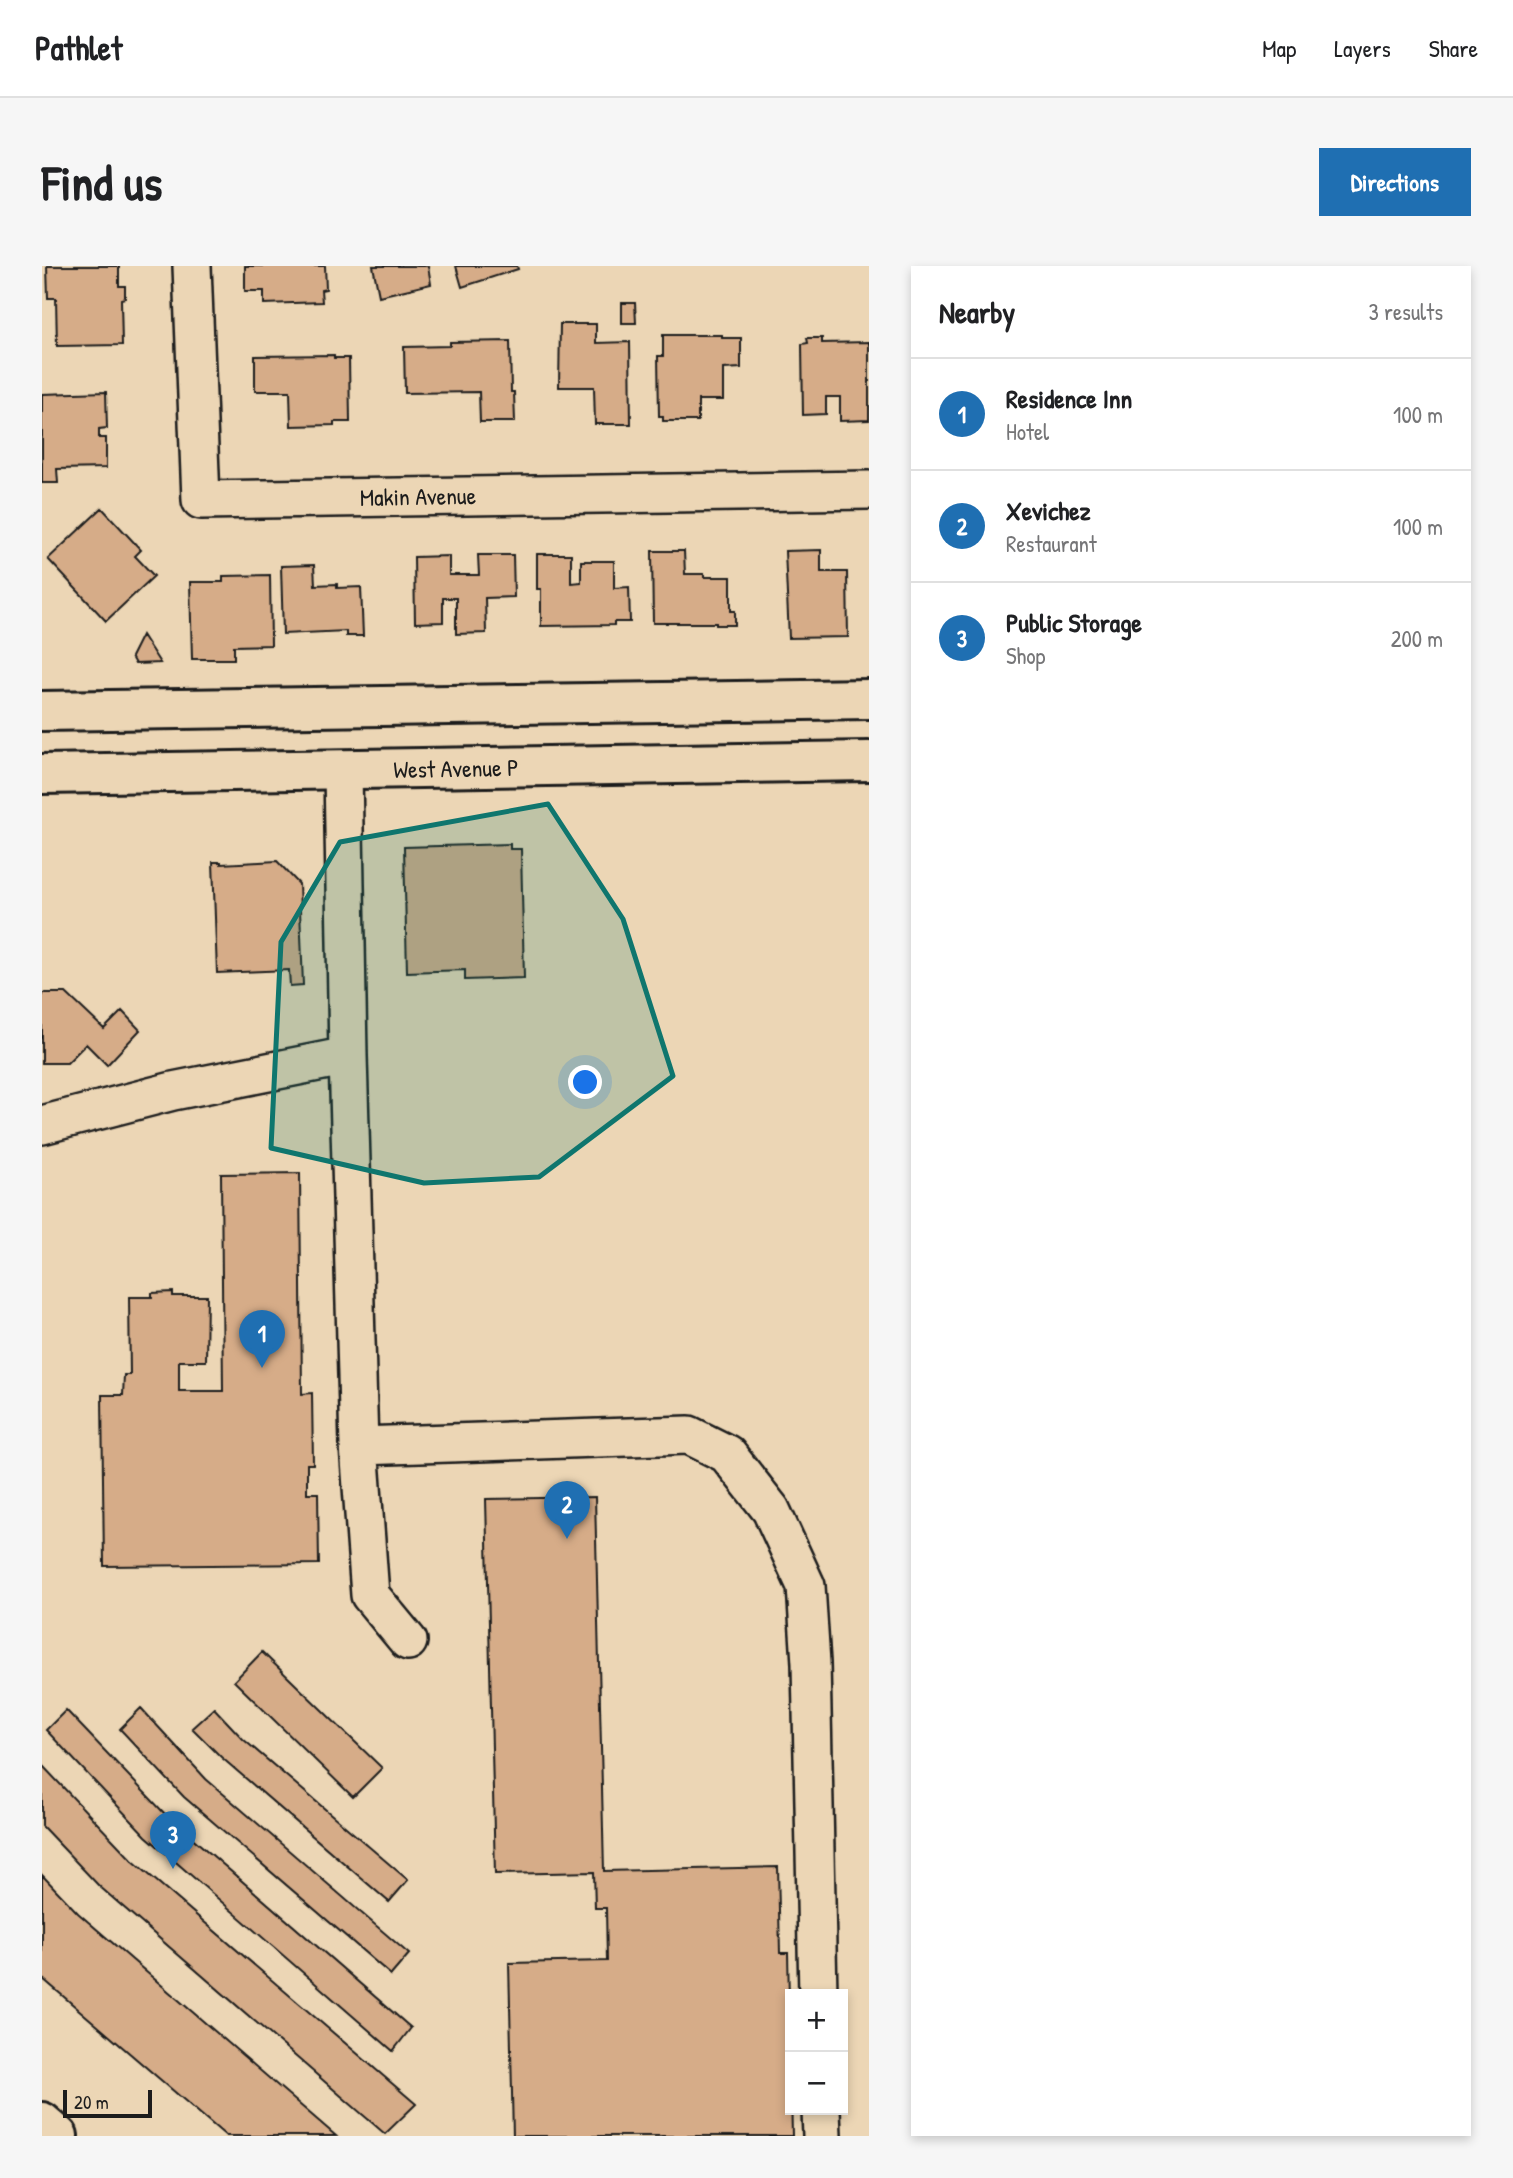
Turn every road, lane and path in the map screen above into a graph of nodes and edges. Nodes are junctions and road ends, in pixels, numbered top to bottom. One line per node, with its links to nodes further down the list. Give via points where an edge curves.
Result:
1 (192, 266): 2 (street, Makin Avenue, via 201,500)
2 (869, 490)
3 (869, 699): 4 (main road)
4 (42, 711)
5 (869, 761): 6 (main road, West Avenue P)
6 (343, 771): 7 (main road, West Avenue P); 8 (street)
7 (42, 774)
8 (348, 1056): 9 (street, via 173,1091); 10 (street)
9 (42, 1125)
10 (359, 1446): 11 (street, via 370,1595); 12 (street, via 689,1435 727,1454 771,1510 806,1586)
11 (408, 1641)
12 (818, 1989)
13 (821, 2115): 16 (street)
14 (42, 2122): 15 (main road)
15 (58, 2136)
16 (822, 2136)

